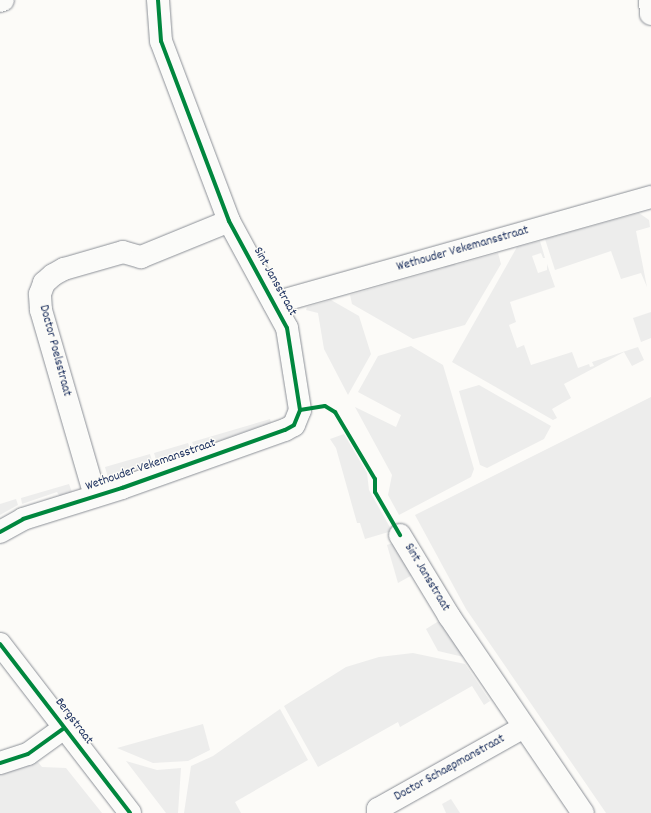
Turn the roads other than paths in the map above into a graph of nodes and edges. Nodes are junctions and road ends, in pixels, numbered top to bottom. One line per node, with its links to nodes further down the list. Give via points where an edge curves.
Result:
1 (3, 0): 4 (street)
2 (158, 0): 7 (street, Sint Jansstraat, via 161,41)
3 (650, 0): 5 (street)
4 (0, 1)
5 (651, 14)
6 (651, 197): 8 (street, Wethouder Vekemansstraat)
7 (229, 221): 8 (street, Sint Jansstraat); 10 (street, Doctor Poelsstraat, via 141,257 123,252 64,269 44,283 40,294 41,310)
8 (274, 303): 9 (street, Sint Jansstraat, via 288,328)
9 (300, 410): 10 (street, Wethouder Vekemansstraat, via 294,425 285,430)
10 (100, 494): 11 (street, Wethouder Vekemansstraat, via 23,520)
11 (0, 532)
12 (400, 535): 14 (street, Sint Jansstraat, via 445,610)
13 (0, 644): 15 (street, Bergstraat)
14 (524, 727): 18 (street, Doctor Schaepmanstraat, via 378,809); 19 (street, Sint Jansstraat)
15 (64, 728): 16 (street, via 28,754); 17 (street, Bergstraat)
16 (0, 764)
17 (130, 813)
18 (378, 813)
19 (583, 813)

